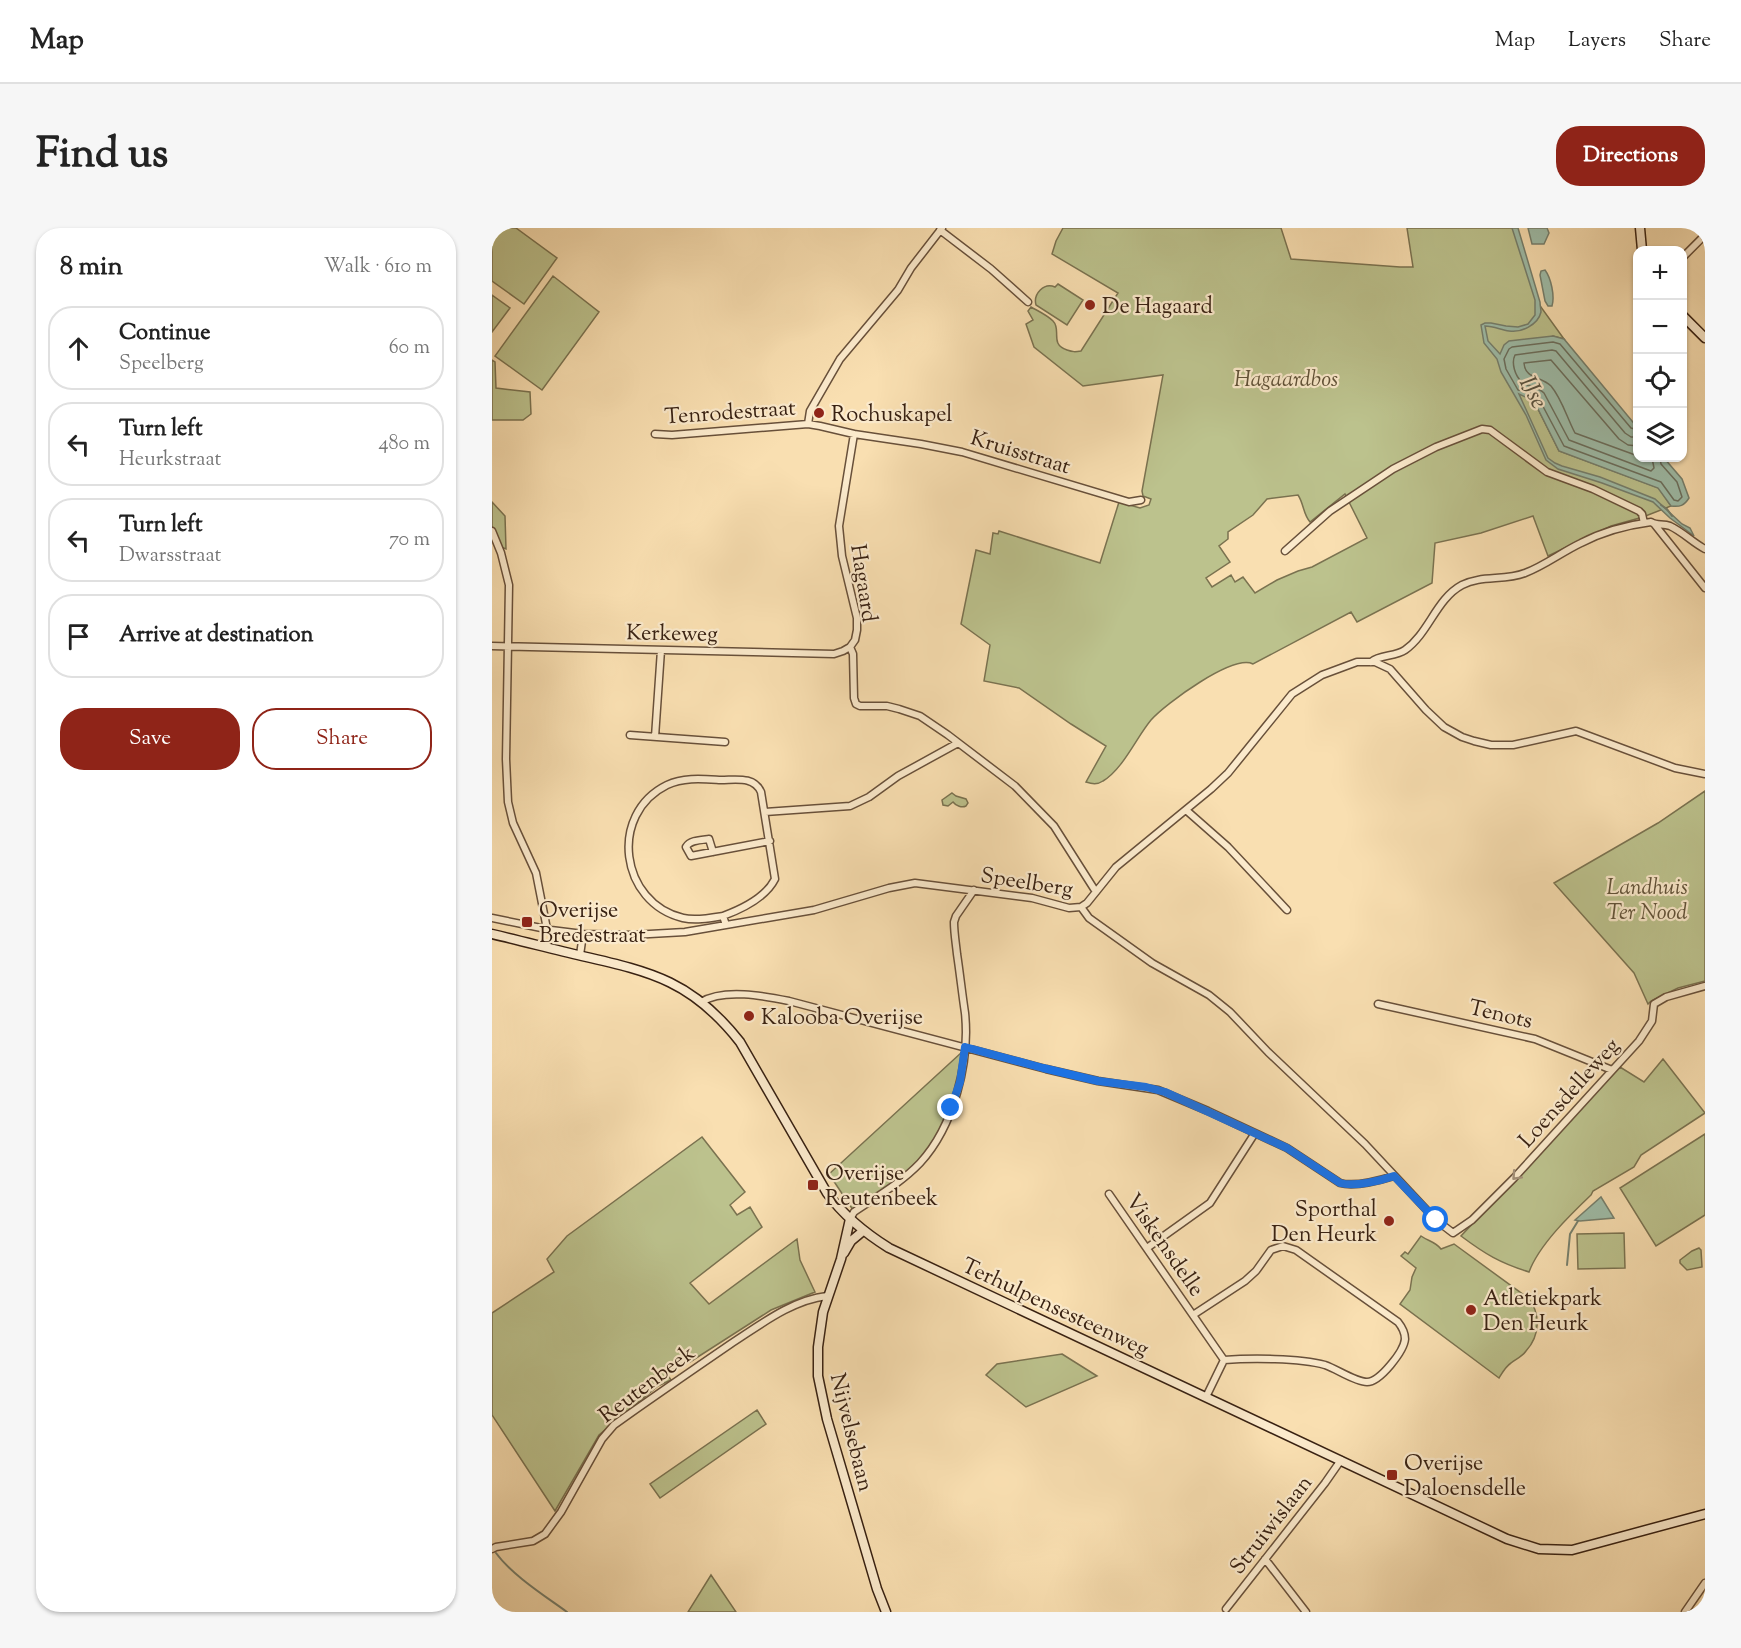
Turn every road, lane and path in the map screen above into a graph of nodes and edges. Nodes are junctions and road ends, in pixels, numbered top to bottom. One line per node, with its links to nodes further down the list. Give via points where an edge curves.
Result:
1 (1640, 228): 4 (main road)
2 (941, 229): 6 (street); 9 (street, via 898,290 840,359 810,411)
3 (1705, 235): 5 (street)
4 (1642, 246)
5 (1687, 254)
6 (1028, 302)
7 (1687, 319): 8 (main road)
8 (1705, 338)
9 (808, 424): 10 (street, Tenrodestraat); 11 (street)
10 (655, 434)
11 (854, 434): 12 (street, Kruisstraat, via 962,452 1129,502); 21 (street, Hagaard, via 839,526 857,618 855,640)
12 (1141, 500)
13 (1644, 523): 14 (street); 17 (street, via 1638,511 1547,472 1490,430 1482,429 1393,469 1330,511); 23 (street, via 1595,536 1525,573 1463,584 1450,594 1404,650)
14 (1655, 525): 16 (street, via 1671,526); 18 (street)
15 (492, 531): 20 (street, via 509,585)
16 (1705, 549)
17 (1285, 551)
18 (1705, 588)
19 (492, 646): 20 (street, Kerkeweg)
20 (508, 646): 22 (street, Kerkeweg); 42 (street, via 508,802 513,823 536,873)
21 (850, 647): 22 (street, Kerkeweg, via 834,654); 27 (street, Hagaard, via 856,704 910,712)
22 (661, 650): 25 (street)
23 (1370, 662): 28 (street, via 1390,669 1433,717 1468,740 1506,745 1576,731 1675,768); 29 (street, via 1333,670 1292,694 1228,773)
24 (630, 735): 25 (street)
25 (655, 737): 26 (street)
26 (725, 742)
27 (958, 743): 30 (street, via 850,806); 34 (street, Hagaard, via 1015,786 1042,813)
28 (1705, 774)
29 (1186, 810): 34 (street, via 1116,867); 36 (street, via 1228,847)
30 (765, 812): 31 (street); 38 (street, via 761,792 752,782 700,779 668,785 638,810 628,839 635,880 660,908 681,918)
31 (770, 841): 32 (street); 37 (street, via 775,872 772,885 744,906)
32 (713, 852)
33 (974, 890): 35 (street, Speelberg); 40 (street, Speelberg, via 902,885 814,910); 49 (street, via 956,916 954,929)
34 (1096, 892): 35 (street)
35 (1081, 908): 52 (street, Speelberg, via 1089,918 1143,956 1230,1012)
36 (1287, 910)
37 (723, 915): 38 (street); 40 (street)
38 (713, 917): 41 (street)
39 (492, 918): 42 (street, Speelberg)
40 (726, 926): 41 (street, Speelberg)
41 (715, 927): 44 (street, Speelberg, via 632,936)
42 (547, 929): 44 (street, Speelberg)
43 (492, 934): 45 (main road, Terhulpensesteenweg)
44 (583, 934): 45 (street)
45 (580, 956): 47 (main road, Terhulpensesteenweg, via 659,977)
46 (1705, 986): 50 (street, Loensdelleweg, via 1654,1004 1652,1022)
47 (701, 1002): 49 (street, via 721,995 789,1001); 54 (main road, Terhulpensesteenweg, via 740,1042 815,1175)
48 (1378, 1005): 50 (street, Tenots, via 1535,1039)
49 (965, 1047): 51 (street, via 1098,1081 1158,1090); 54 (street, via 960,1082 931,1150 903,1178 854,1212)
50 (1612, 1070): 56 (street, Loensdelleweg, one-way to 56, via 1514,1178 1473,1220)
51 (1255, 1133): 52 (street, via 1296,1153 1343,1184); 57 (street, via 1210,1203)
52 (1394, 1176): 56 (street, Speelberg)
53 (1109, 1194): 57 (street, Viskensdelle)
54 (850, 1219): 55 (main road, Terhulpensesteenweg); 58 (main road, Nijvelsebaan)
55 (863, 1231): 58 (main road, Nijvelsebaan, via 851,1241); 62 (main road, Terhulpensesteenweg, via 889,1248)
56 (1453, 1233)
57 (1147, 1248): 60 (street, Viskensdelle)
58 (841, 1259): 59 (main road, Nijvelsebaan)
59 (827, 1296): 65 (street, Reutenbeek, via 808,1300 772,1318 627,1415 602,1439 545,1534 533,1541); 69 (main road, Nijvelsebaan, via 818,1347 823,1403)
60 (1193, 1315): 61 (street, Viskensdelle); 61 (street, via 1245,1281 1271,1250 1283,1246 1296,1250 1398,1322 1404,1333 1403,1347 1372,1382 1310,1362)
61 (1224, 1360): 62 (street)
62 (1206, 1397): 63 (main road, Terhulpensesteenweg)
63 (1341, 1460): 64 (main road, Terhulpensesteenweg, via 1507,1539 1539,1549 1588,1547); 66 (street, Struiwislaan)
64 (1705, 1514)
65 (492, 1549)
66 (1265, 1558): 68 (street, Struiwislaan); 70 (street)
67 (1705, 1583): 71 (street)
68 (1226, 1609)
69 (886, 1612)
70 (1305, 1612)
71 (1686, 1612)

